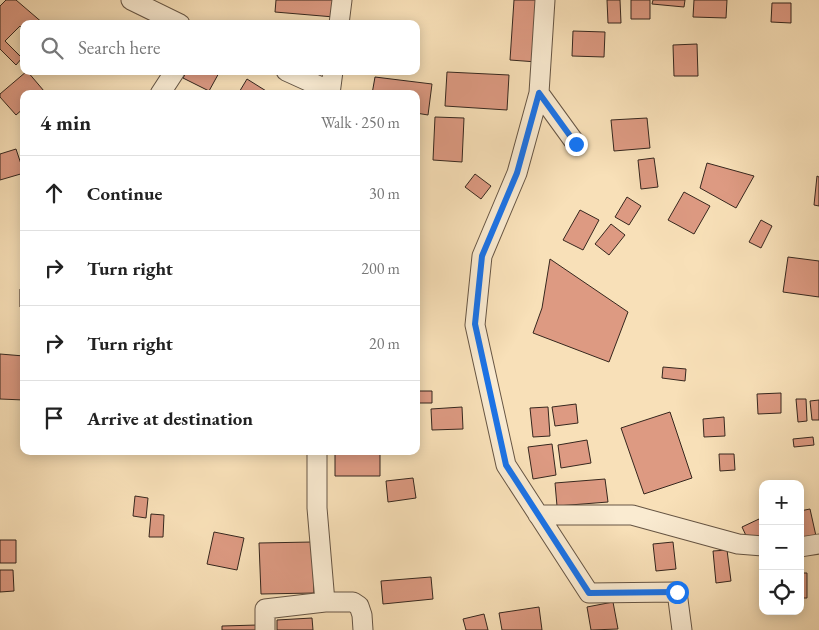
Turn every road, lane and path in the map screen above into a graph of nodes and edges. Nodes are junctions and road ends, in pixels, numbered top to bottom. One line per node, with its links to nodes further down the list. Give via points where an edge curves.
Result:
1 (132, 0): 4 (street)
2 (342, 0): 5 (street)
3 (545, 0): 12 (street)
4 (172, 20)
5 (340, 20)
6 (172, 75): 9 (street)
7 (294, 75): 10 (street)
8 (332, 75): 11 (street)
9 (162, 90)
10 (326, 90)
11 (330, 90)
12 (539, 93): 13 (street); 15 (street, via 517,173 482,256 475,324 506,465)
13 (576, 144)
14 (317, 455): 19 (street, via 317,508)
15 (538, 515): 17 (street, via 632,515 738,544); 22 (street, via 589,593 677,592)
16 (819, 544): 18 (street)
17 (759, 546)
18 (804, 546)
19 (325, 602): 20 (street, via 265,609); 21 (street, via 353,602 359,606)
20 (265, 630)
21 (363, 630)
22 (682, 630)

